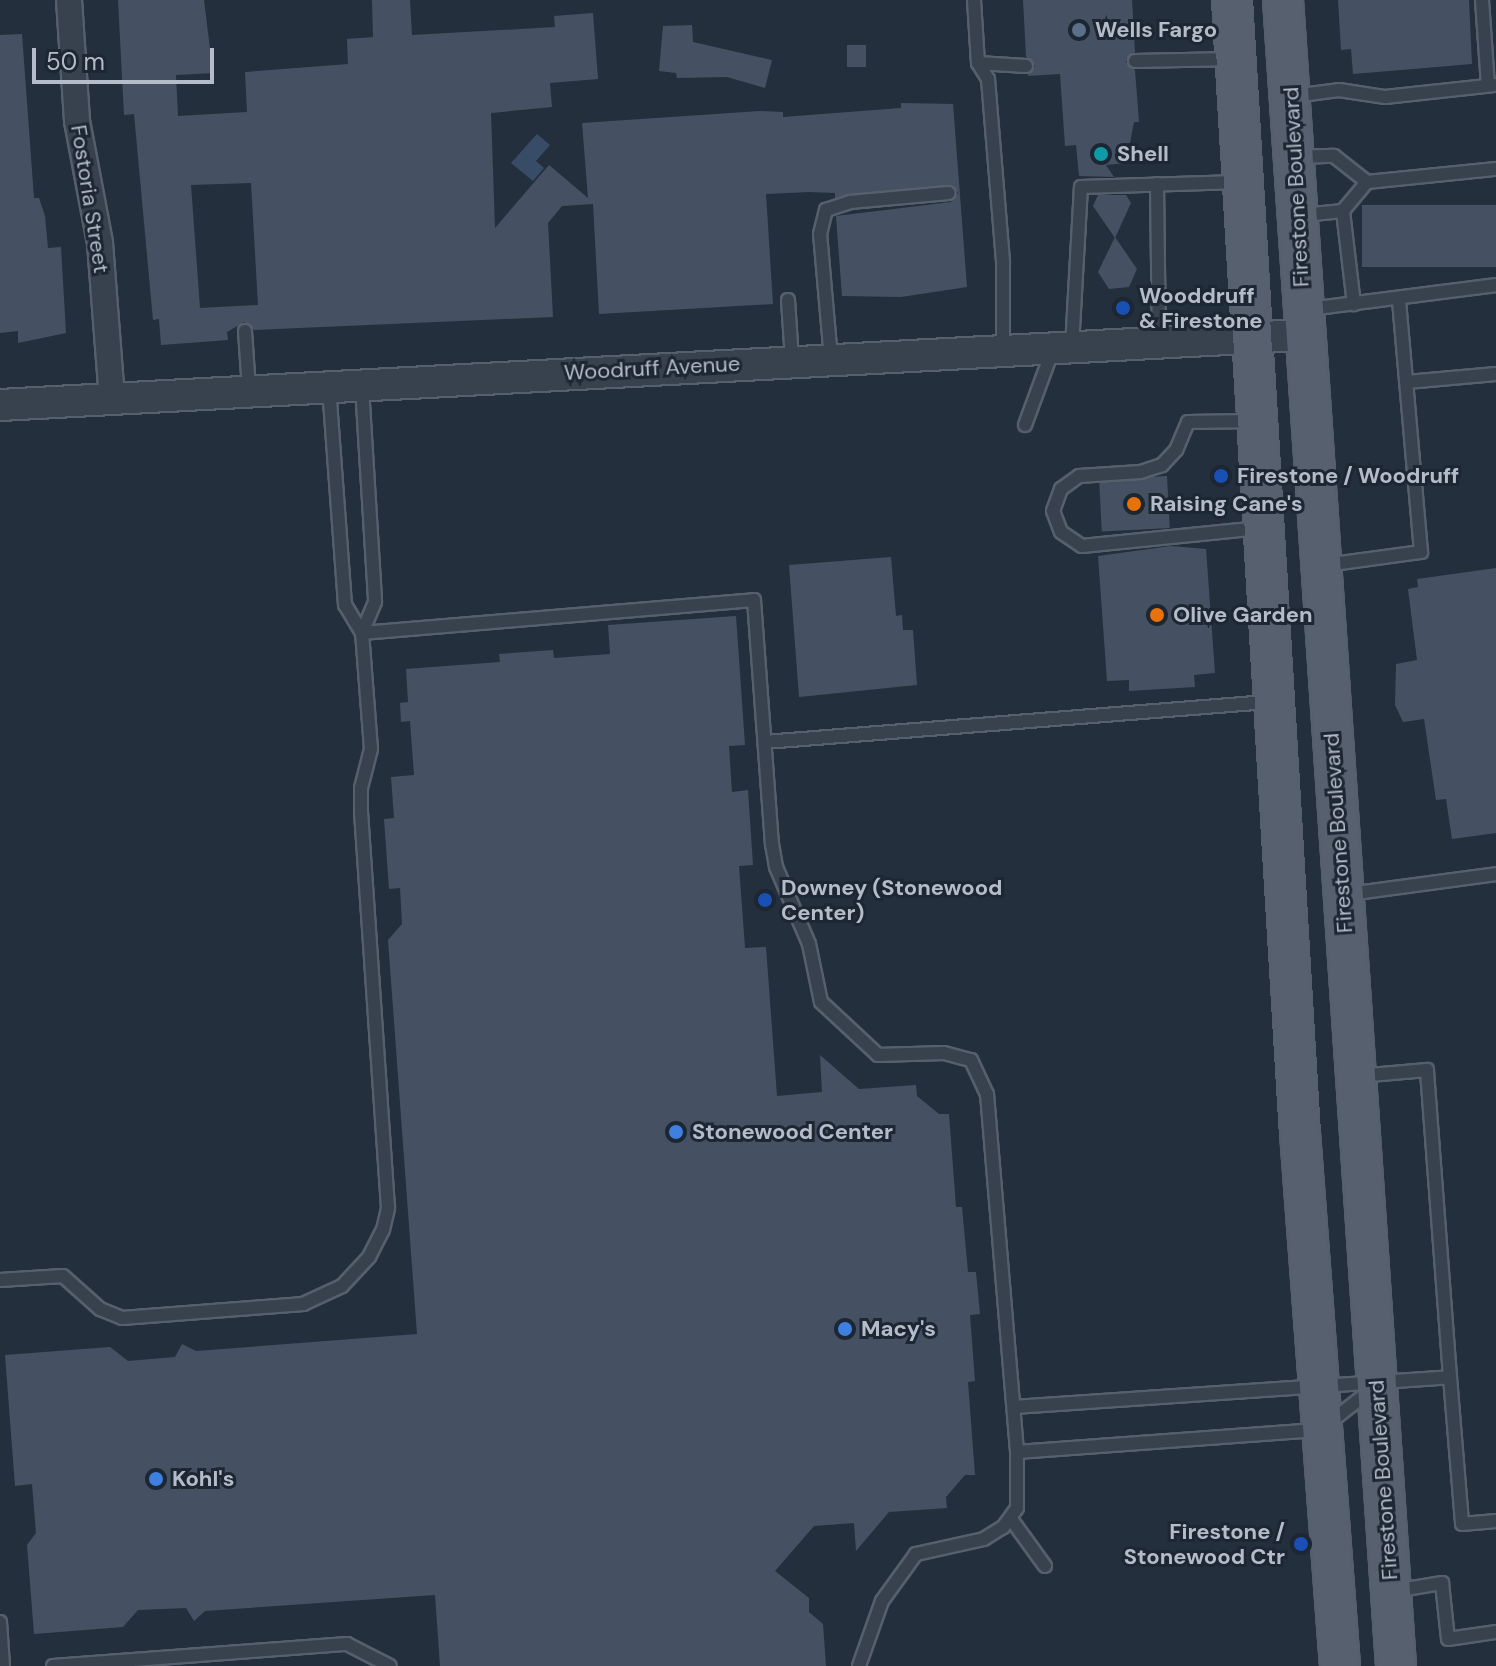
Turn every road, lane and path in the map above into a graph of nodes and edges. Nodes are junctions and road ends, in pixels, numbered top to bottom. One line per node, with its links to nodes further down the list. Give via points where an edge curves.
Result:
1 (69, 0): 37 (street, Fostoria Street, via 77,121 100,243)
2 (974, 0): 8 (lane)
3 (1232, 0): 6 (main road)
4 (1283, 0): 11 (main road, Firestone Boulevard)
5 (1482, 0): 10 (lane)
6 (1235, 58): 7 (lane); 14 (main road)
7 (1135, 61)
8 (978, 63): 9 (lane); 29 (lane, via 988,79 1003,263)
9 (1026, 66)
10 (1492, 85): 11 (lane, via 1385,97 1339,90)
11 (1290, 96): 12 (main road, Firestone Boulevard)
12 (1294, 157): 15 (lane, via 1334,156); 19 (main road, Firestone Boulevard)
13 (1496, 169): 15 (lane)
14 (1243, 182): 16 (lane); 26 (main road)
15 (1367, 182): 18 (lane)
16 (1157, 184): 27 (lane); 28 (lane, via 1080,189)
17 (949, 193): 30 (lane, via 850,202 826,210 820,234)
18 (1343, 211): 19 (lane); 23 (lane)
19 (1297, 215): 24 (main road, Firestone Boulevard)
20 (1496, 285): 21 (lane)
21 (1399, 298): 23 (lane); 33 (lane)
22 (788, 300): 31 (lane)
23 (1354, 304): 24 (lane)
24 (1303, 322): 26 (street, Woodruff Avenue); 42 (main road, Firestone Boulevard)
25 (245, 331): 36 (lane)
26 (1249, 339): 27 (street, Woodruff Avenue); 39 (main road)
27 (1159, 341): 28 (street, Woodruff Avenue)
28 (1063, 347): 29 (street, Woodruff Avenue); 40 (lane)
29 (1003, 348): 30 (street, Woodruff Avenue)
30 (831, 359): 31 (street, Woodruff Avenue)
31 (792, 361): 34 (street, Woodruff Avenue)
32 (1496, 374): 33 (lane)
33 (1407, 382): 42 (lane, via 1421,552)
34 (361, 383): 35 (street, Woodruff Avenue); 43 (lane, via 375,602)
35 (329, 385): 36 (street, Woodruff Avenue); 43 (lane, via 345,605)
36 (249, 390): 37 (street, Woodruff Avenue)
37 (112, 399): 38 (street, Woodruff Avenue)
38 (0, 405)
39 (1254, 421): 41 (main road); 41 (lane, via 1188,422 1176,450 1162,465 1140,472 1079,476 1061,489 1053,511 1061,532 1082,546)
40 (1025, 425)
41 (1263, 528): 44 (main road)
42 (1319, 566): 47 (main road, Firestone Boulevard)
43 (362, 633): 45 (lane, via 754,600); 49 (lane, via 371,749 361,811 388,1208 369,1257 342,1286 316,1300 158,1316 111,1315 63,1276)
44 (1274, 702): 45 (lane); 52 (main road)
45 (765, 742): 53 (lane, via 776,867 809,944 821,1002 878,1055 959,1055 971,1060 985,1080)
46 (1496, 874): 47 (lane)
47 (1342, 895): 48 (main road, Firestone Boulevard)
48 (1355, 1076): 50 (lane, via 1427,1070); 51 (main road, Firestone Boulevard)
49 (0, 1280)
50 (1450, 1377): 51 (lane); 57 (lane, via 1462,1524)
51 (1376, 1386): 52 (lane); 54 (lane); 59 (main road, Firestone Boulevard)
52 (1319, 1390): 53 (lane); 54 (main road)
53 (1014, 1407): 55 (lane)
54 (1320, 1430): 55 (lane); 66 (main road)
55 (1017, 1452): 56 (lane, via 1018,1496)
56 (1011, 1519): 58 (lane); 65 (lane, via 984,1539 916,1554 882,1601)
57 (1496, 1521)
58 (1045, 1566)
59 (1391, 1591): 61 (lane, via 1442,1583 1448,1639); 67 (main road, Firestone Boulevard)
60 (0, 1622): 62 (lane)
61 (1496, 1632)
62 (3, 1666)
63 (53, 1666): 64 (lane, via 347,1644)
64 (390, 1666)
65 (859, 1666)
66 (1340, 1666)
67 (1396, 1666)

